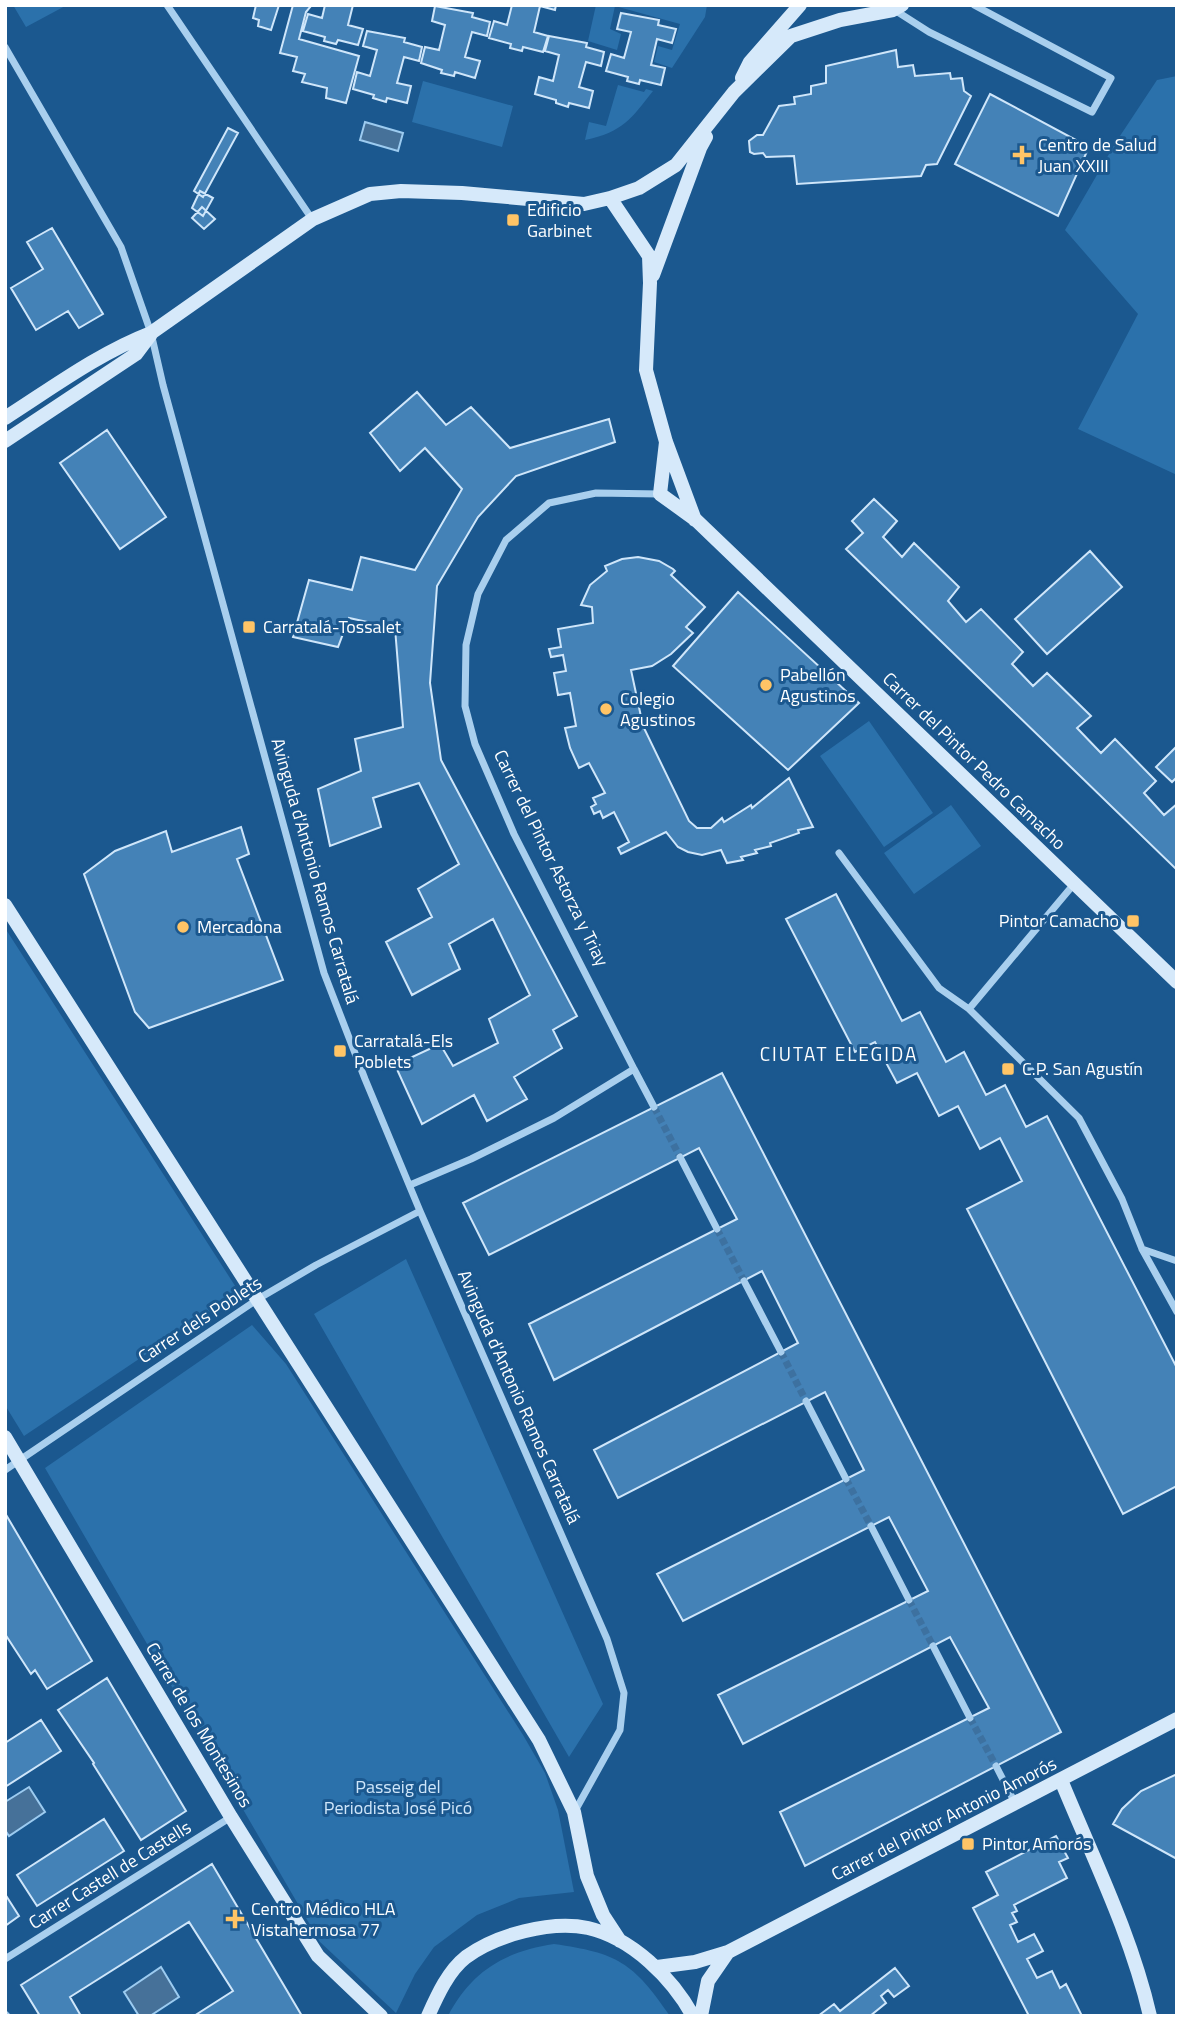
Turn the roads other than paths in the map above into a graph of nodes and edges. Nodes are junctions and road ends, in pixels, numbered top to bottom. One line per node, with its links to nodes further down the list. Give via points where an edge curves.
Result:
1 (167, 5): 8 (street)
2 (800, 5): 6 (street, via 750,62)
3 (974, 5): 4 (street, via 1111,78 1092,112 929,32)
4 (896, 7): 6 (street, via 791,36)
5 (5, 47): 10 (street, Avinguda d'Antonio Ramos Carratalá, via 121,247)
6 (734, 92): 7 (street, via 676,164 639,188); 9 (street, via 700,148)
7 (610, 198): 8 (street, via 584,204 391,192 370,194); 9 (street, via 649,256)
8 (313, 219): 10 (street)
9 (650, 283): 13 (street, via 646,370)
10 (151, 333): 11 (street, via 106,354); 12 (street, via 136,354); 24 (street, Avinguda d'Antonio Ramos Carratalá, via 324,973)
11 (5, 418)
12 (5, 441)
13 (666, 442): 14 (street); 15 (street)
14 (660, 494): 15 (street); 21 (street, Carrer del Pintor Astorza y Triay, via 596,493 549,503 506,540 478,594 466,645 465,706 475,744 514,834)
15 (696, 520): 17 (street, Carrer del Pintor Pedro Camacho)
16 (839, 853): 20 (street, via 939,988)
17 (1073, 884): 19 (street, Carrer del Pintor Pedro Camacho); 20 (street)
18 (5, 905): 30 (street)
19 (1177, 982)
20 (969, 1009): 27 (street, via 1079,1118 1122,1199)
21 (634, 1069): 22 (street, Carrer del Pintor Astorza y Triay); 24 (street, via 544,1123)
22 (654, 1107)
23 (680, 1157): 26 (street)
24 (410, 1185): 25 (street, Avinguda d'Antonio Ramos Carratalá)
25 (420, 1210): 30 (street, Carrer dels Poblets); 46 (street, Avinguda d'Antonio Ramos Carratalá, via 607,1639 624,1693 620,1730)
26 (717, 1229)
27 (1142, 1249): 28 (street); 31 (street)
28 (1177, 1261)
29 (744, 1281): 32 (street)
30 (258, 1299): 35 (street, Carrer dels Poblets); 46 (street, via 539,1740)
31 (1177, 1312)
32 (781, 1352)
33 (806, 1401): 37 (street)
34 (5, 1437): 35 (street, Carrer de los Montesinos)
35 (19, 1461): 36 (street, Carrer dels Poblets); 47 (street, Carrer de los Montesinos)
36 (5, 1470)
37 (846, 1479)
38 (871, 1526): 39 (street)
39 (909, 1600)
40 (933, 1646): 41 (street)
41 (970, 1718)
42 (1177, 1719): 44 (street, Carrer del Pintor Antonio Amorós)
43 (996, 1766): 45 (street)
44 (1060, 1780): 45 (street, Carrer del Pintor Antonio Amorós); 56 (street, via 1140,1971)
45 (1015, 1804): 49 (street, Carrer del Pintor Antonio Amorós)
46 (575, 1812): 48 (street, via 587,1876)
47 (231, 1817): 50 (street, Carrer Castell de Castells); 52 (street, Carrer de los Montesinos, via 318,1956)
48 (620, 1941): 51 (street); 53 (street, via 588,1928 540,1927 502,1938 464,1958 438,1992)
49 (729, 1952): 51 (street, Carrer del Pintor Antonio Amorós); 55 (street, Carrer del Pintor Antonio Amorós, via 708,1981)
50 (5, 1959)
51 (657, 1967): 54 (street)
52 (381, 2016)
53 (428, 2016)
54 (693, 2016)
55 (701, 2016)
56 (1150, 2016)

